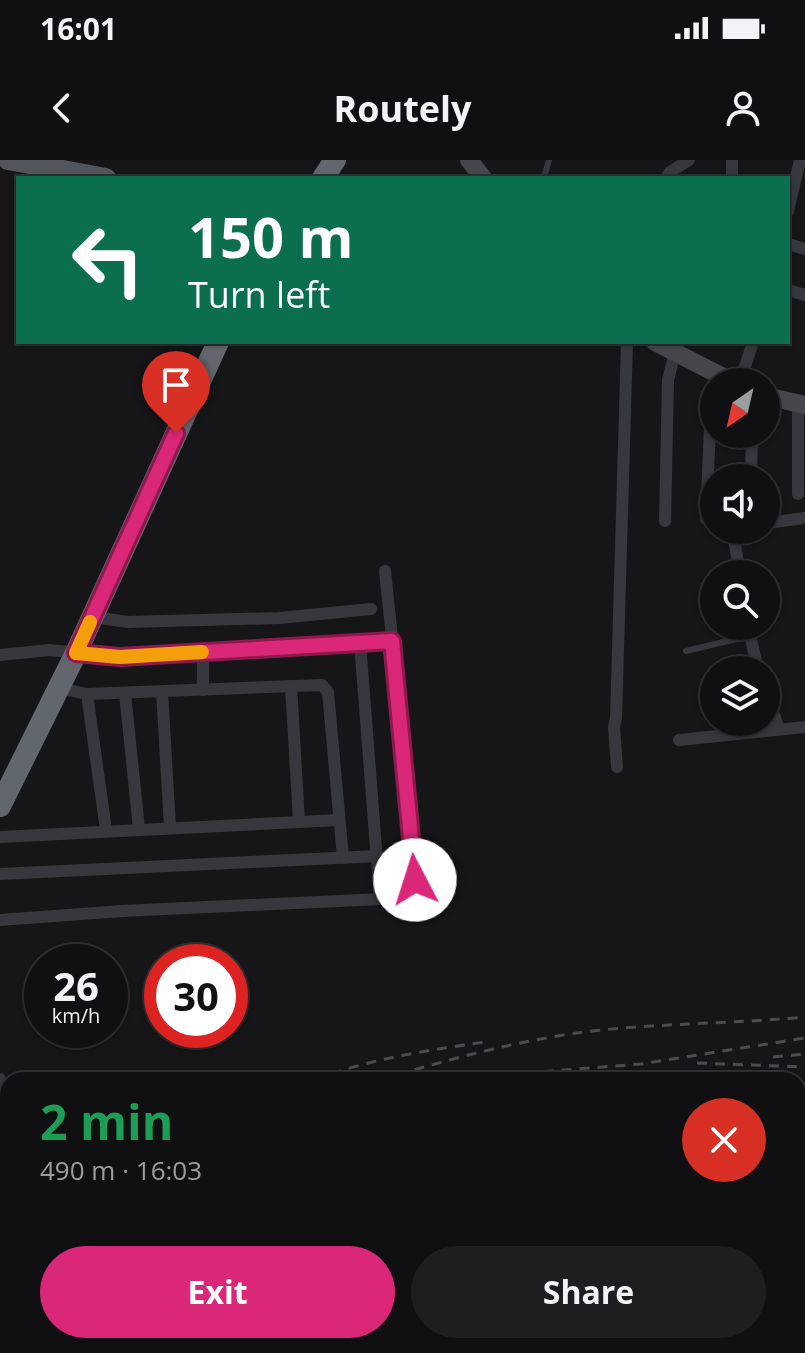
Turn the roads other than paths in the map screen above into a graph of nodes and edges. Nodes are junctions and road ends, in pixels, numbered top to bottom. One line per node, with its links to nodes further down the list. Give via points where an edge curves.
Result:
1 (8, 160): 5 (main road)
2 (469, 160): 6 (main road)
3 (689, 160): 7 (street)
4 (800, 160): 8 (street)
5 (95, 176)
6 (481, 176)
7 (667, 176)
8 (790, 202)
9 (217, 344): 24 (highway)
10 (627, 344): 42 (street)
11 (659, 344): 13 (main road)
12 (752, 344): 15 (street)
13 (675, 352): 14 (main road); 20 (street, via 668,380)
14 (706, 368)
15 (745, 368)
16 (780, 400): 17 (main road)
17 (801, 405): 18 (street)
18 (798, 494)
19 (805, 518): 21 (street)
20 (665, 521)
21 (780, 521)
22 (385, 571): 26 (street)
23 (371, 609): 24 (street, via 279,618 128,622)
24 (93, 617): 30 (highway)
25 (720, 640): 28 (lane)
26 (392, 641): 27 (street); 53 (street, via 415,880 403,898)
27 (360, 643): 29 (street); 50 (street)
28 (686, 651)
29 (203, 652): 30 (street, via 120,657); 34 (street)
30 (76, 653): 31 (street); 33 (highway)
31 (0, 655)
32 (291, 686): 34 (street); 44 (street, via 322,685 328,692); 45 (street)
33 (59, 688): 37 (street); 43 (highway)
34 (203, 690): 35 (street)
35 (162, 692): 36 (street); 46 (street)
36 (125, 693): 37 (street); 47 (street)
37 (87, 694): 48 (street)
38 (805, 727): 39 (street)
39 (780, 729)
40 (715, 736): 41 (street)
41 (679, 740)
42 (617, 767)
43 (0, 806)
44 (339, 820): 45 (street); 51 (street)
45 (299, 821): 46 (street)
46 (170, 827): 47 (street)
47 (139, 829): 48 (street)
48 (106, 830): 49 (street)
49 (0, 837)
50 (377, 856): 51 (street); 53 (street)
51 (343, 858): 52 (street)
52 (0, 874)
53 (380, 899): 54 (street)
54 (0, 920)

